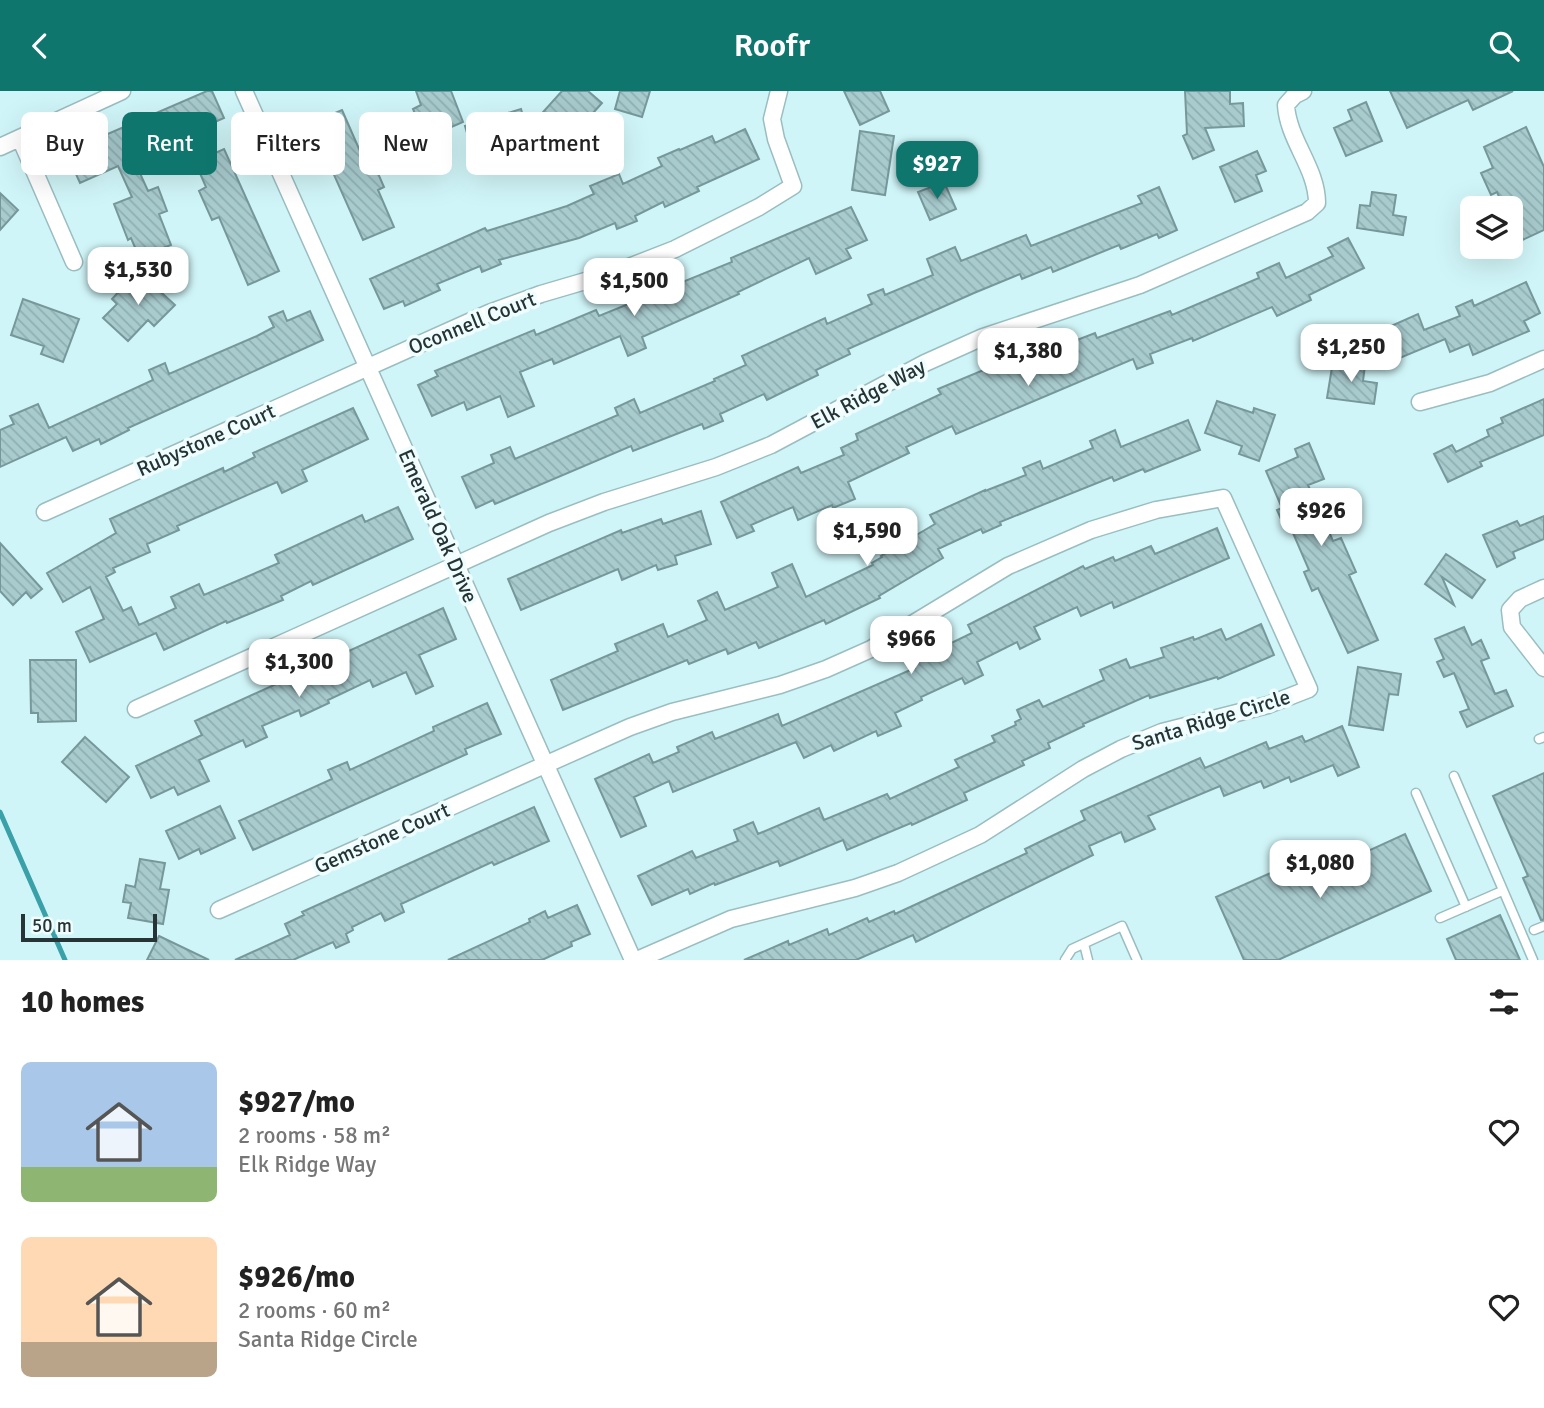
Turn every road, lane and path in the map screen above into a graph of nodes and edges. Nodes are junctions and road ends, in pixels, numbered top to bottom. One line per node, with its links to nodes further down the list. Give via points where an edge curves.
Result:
1 (122, 91): 5 (street)
2 (244, 91): 9 (street, Emerald Oak Drive)
3 (779, 91): 9 (street, Oconnell Court, via 772,119 793,186 675,249 489,313)
4 (1303, 91): 12 (street, Elk Ridge Way, via 1286,104 1287,120 1317,189 1317,203 1307,212 1140,285 995,333 925,363 760,449 579,511)
5 (20, 138): 6 (street); 7 (street)
6 (0, 147)
7 (74, 262)
8 (1544, 359): 10 (street, via 1490,383)
9 (367, 367): 11 (street, Rubystone Court); 12 (street, Emerald Oak Drive)
10 (1420, 402)
11 (46, 512)
12 (456, 565): 15 (street); 16 (street, Emerald Oak Drive)
13 (1544, 588): 14 (street, via 1520,599 1510,610 1513,627)
14 (1544, 668)
15 (136, 709)
16 (545, 765): 21 (street, Gemstone Court); 26 (street, Emerald Oak Drive); 26 (street, Santa Ridge Circle, via 672,712 826,669 871,649 1008,566 1091,530 1156,510 1223,498 1309,689 1268,705 1162,732 1121,749 980,835 898,873 731,919)
17 (1454, 776): 19 (lane)
18 (1416, 793): 20 (lane)
19 (1502, 891): 20 (lane); 30 (lane)
20 (1466, 907): 22 (lane)
21 (219, 910)
22 (1440, 918)
23 (1544, 926): 24 (lane)
24 (1534, 930)
25 (1084, 944): 27 (lane, via 1072,949); 28 (lane); 29 (lane, via 1122,926)
26 (635, 960)
27 (1065, 960)
28 (1088, 960)
29 (1137, 960)
30 (1533, 960)

